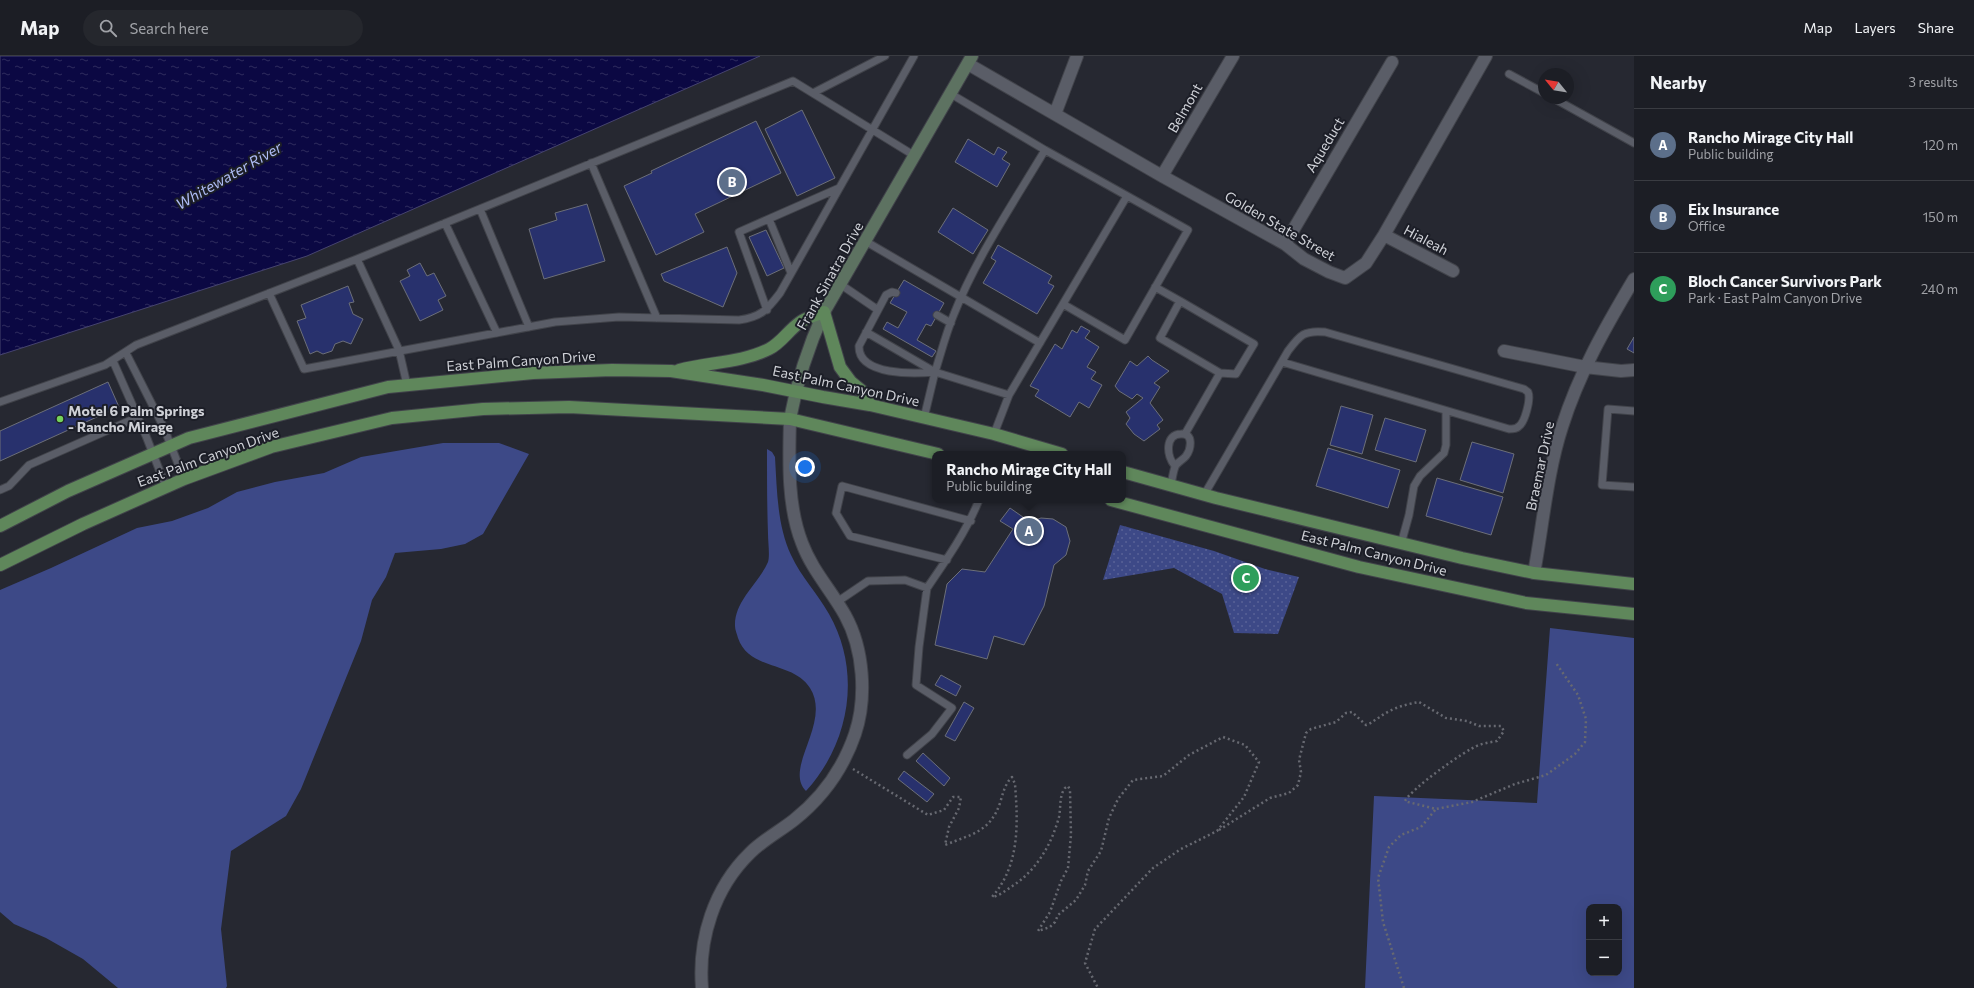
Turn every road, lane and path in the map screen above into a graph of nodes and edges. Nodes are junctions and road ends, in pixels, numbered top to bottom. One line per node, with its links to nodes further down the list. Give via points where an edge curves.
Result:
1 (885, 56): 10 (lane)
2 (914, 56): 14 (lane)
3 (1077, 56): 13 (street)
4 (1233, 56): 19 (street, Belmont)
5 (1486, 56): 25 (street, Golden State Street)
6 (970, 60): 11 (main road, Frank Sinatra Drive); 13 (street, Golden State Street)
7 (1392, 62): 27 (street, Aqueduct)
8 (1509, 74): 9 (lane)
9 (1538, 90)
10 (813, 93): 14 (lane); 18 (lane, via 793,81)
11 (951, 94): 16 (lane); 17 (main road, Frank Sinatra Drive)
12 (1563, 104): 15 (lane)
13 (1055, 114): 19 (street, Golden State Street)
14 (872, 130): 17 (lane); 20 (lane)
15 (1634, 143)
16 (1045, 150): 21 (lane); 36 (lane)
17 (915, 156): 26 (main road, Frank Sinatra Drive)
18 (592, 164): 22 (lane); 43 (lane)
19 (1162, 176): 27 (street, Golden State Street)
20 (839, 188): 23 (lane); 30 (lane)
21 (1127, 196): 33 (lane, via 1188,230); 38 (lane)
22 (480, 209): 24 (lane); 45 (lane)
23 (769, 219): 30 (lane); 39 (lane, via 739,232)
24 (446, 223): 28 (lane); 47 (lane)
25 (1384, 235): 27 (street, Golden State Street, via 1366,263 1345,278 1323,269); 29 (street, Hialeah)
26 (865, 241): 32 (main road, Frank Sinatra Drive); 36 (lane)
27 (1284, 244)
28 (357, 259): 34 (lane); 49 (lane)
29 (1453, 271)
30 (790, 273): 39 (lane)
31 (1634, 279): 54 (street, Braemar Drive)
32 (840, 284): 40 (lane); 41 (main road, Frank Sinatra Drive)
33 (1156, 287): 37 (lane); 38 (lane, via 1125,340)
34 (269, 293): 49 (lane, via 304,369); 51 (lane, via 136,346)
35 (896, 293): 40 (lane, via 886,295)
36 (961, 298): 44 (lane); 48 (lane)
37 (1180, 301): 58 (lane, via 1160,338); 58 (lane, via 1254,344 1236,374)
38 (1063, 304): 48 (lane)
39 (767, 310): 43 (lane, via 754,318 739,320)
40 (878, 310): 46 (lane)
41 (824, 312): 56 (main road, via 799,322 775,346 752,356); 60 (main road, Frank Sinatra Drive, via 810,343); 63 (main road, via 840,367 851,382 862,390)
42 (937, 315): 44 (lane)
43 (657, 318): 45 (lane, via 619,317 555,322)
44 (951, 323): 57 (lane)
45 (529, 327): 47 (lane)
46 (866, 332): 57 (lane); 57 (lane, via 859,346 859,354 872,366 912,374)
47 (496, 333): 49 (lane)
48 (1040, 343): 61 (lane)
49 (399, 350): 59 (lane)
50 (1504, 351): 54 (street)
51 (126, 353): 52 (lane); 71 (lane)
52 (113, 361): 62 (lane); 66 (lane)
53 (1282, 362): 64 (lane); 64 (lane, via 1298,337 1313,331 1325,332 1524,389 1530,397 1522,423 1513,429); 82 (lane)
54 (1585, 367): 55 (street); 90 (street, Braemar Drive, via 1562,427)
55 (1634, 370)
56 (671, 371): 59 (main road, East Palm Canyon Drive, via 532,373); 60 (main road, East Palm Canyon Drive)
57 (935, 372): 61 (lane); 67 (lane)
58 (1220, 373): 70 (lane)
59 (408, 385): 71 (main road, East Palm Canyon Drive, via 388,387 266,417 189,438)
60 (795, 391): 63 (main road, East Palm Canyon Drive); 68 (main road, Frank Sinatra Drive)
61 (1009, 396): 69 (lane)
62 (0, 402)
63 (870, 405): 67 (main road, East Palm Canyon Drive)
64 (1446, 411): 87 (lane, via 1444,453 1420,476 1414,486)
65 (1634, 411): 80 (lane, via 1608,409 1602,485)
66 (138, 417): 74 (lane); 81 (lane, via 28,465 9,486)
67 (924, 418): 69 (main road, East Palm Canyon Drive)
68 (790, 419): 73 (main road, East Palm Canyon Drive); 77 (main road, East Palm Canyon Drive, via 569,407 483,409 392,418 271,447); 93 (street, Frank Sinatra Drive, via 791,480 797,527 810,560)
69 (994, 434): 72 (main road, East Palm Canyon Drive)
70 (1185, 434): 75 (lane, via 1190,441 1190,449 1183,460); 75 (lane, via 1174,436 1169,443 1167,452)
71 (171, 446): 74 (main road, East Palm Canyon Drive); 77 (lane)
72 (1052, 451)
73 (932, 453)
74 (153, 455): 79 (lane); 86 (main road, East Palm Canyon Drive, via 68,491)
75 (1175, 466): 78 (lane)
76 (1126, 473): 78 (main road, East Palm Canyon Drive)
77 (184, 479): 79 (main road, East Palm Canyon Drive)
78 (1171, 485): 82 (main road, East Palm Canyon Drive)
79 (166, 487): 89 (main road, East Palm Canyon Drive)
80 (1634, 487)
81 (0, 490)
82 (1204, 495): 87 (main road, East Palm Canyon Drive)
83 (978, 503): 85 (lane)
84 (1122, 503): 94 (main road, East Palm Canyon Drive, via 1359,567 1526,603)
85 (970, 522): 88 (lane); 88 (lane, via 842,486 836,513 850,536)
86 (0, 526)
87 (1401, 544): 90 (main road, East Palm Canyon Drive)
88 (947, 560): 92 (lane)
89 (0, 565)
90 (1534, 573): 91 (main road, East Palm Canyon Drive)
91 (1634, 584)
92 (927, 588): 93 (lane, via 905,580 868,581); 96 (lane, via 916,685 952,708 932,734)
93 (837, 602): 97 (street, Frank Sinatra Drive, via 854,635 861,678 860,712)
94 (1634, 614)
95 (1556, 663): 98 (path, via 1578,695 1586,719 1585,742 1575,754 1546,775 1515,784 1472,802)
96 (907, 755)
97 (844, 763): 99 (path, via 928,815 944,810 953,798 961,797 959,808 949,826 945,845 979,831 993,820 1012,777 1015,784 1018,832 1006,876 992,897 1005,892 1025,878 1043,857 1055,831 1061,808 1061,793 1068,786 1071,834 1068,868 1060,881 1050,912 1038,931 1050,927 1058,915 1076,900 1085,885 1088,871 1101,851 1109,818 1118,799 1134,780 1163,776 1189,755 1223,737 1245,745 1259,762 1244,797); 100 (street, Frank Sinatra Drive, via 811,806 750,852 727,882 712,910 705,934 701,967)
98 (1436, 809): 99 (path, via 1405,801 1408,795 1464,753 1479,745 1497,741 1504,731 1501,726 1479,726 1467,721 1446,718 1419,702 1390,712 1366,725 1352,712 1346,713 1336,722 1311,729 1306,733 1299,760 1301,772 1298,785 1289,793 1270,798); 102 (path, via 1421,827 1401,835 1389,848 1378,878 1384,922)
99 (1217, 831): 101 (path, via 1181,849 1153,868 1095,929 1085,963)
100 (702, 988)
101 (1098, 988)
102 (1404, 988)

